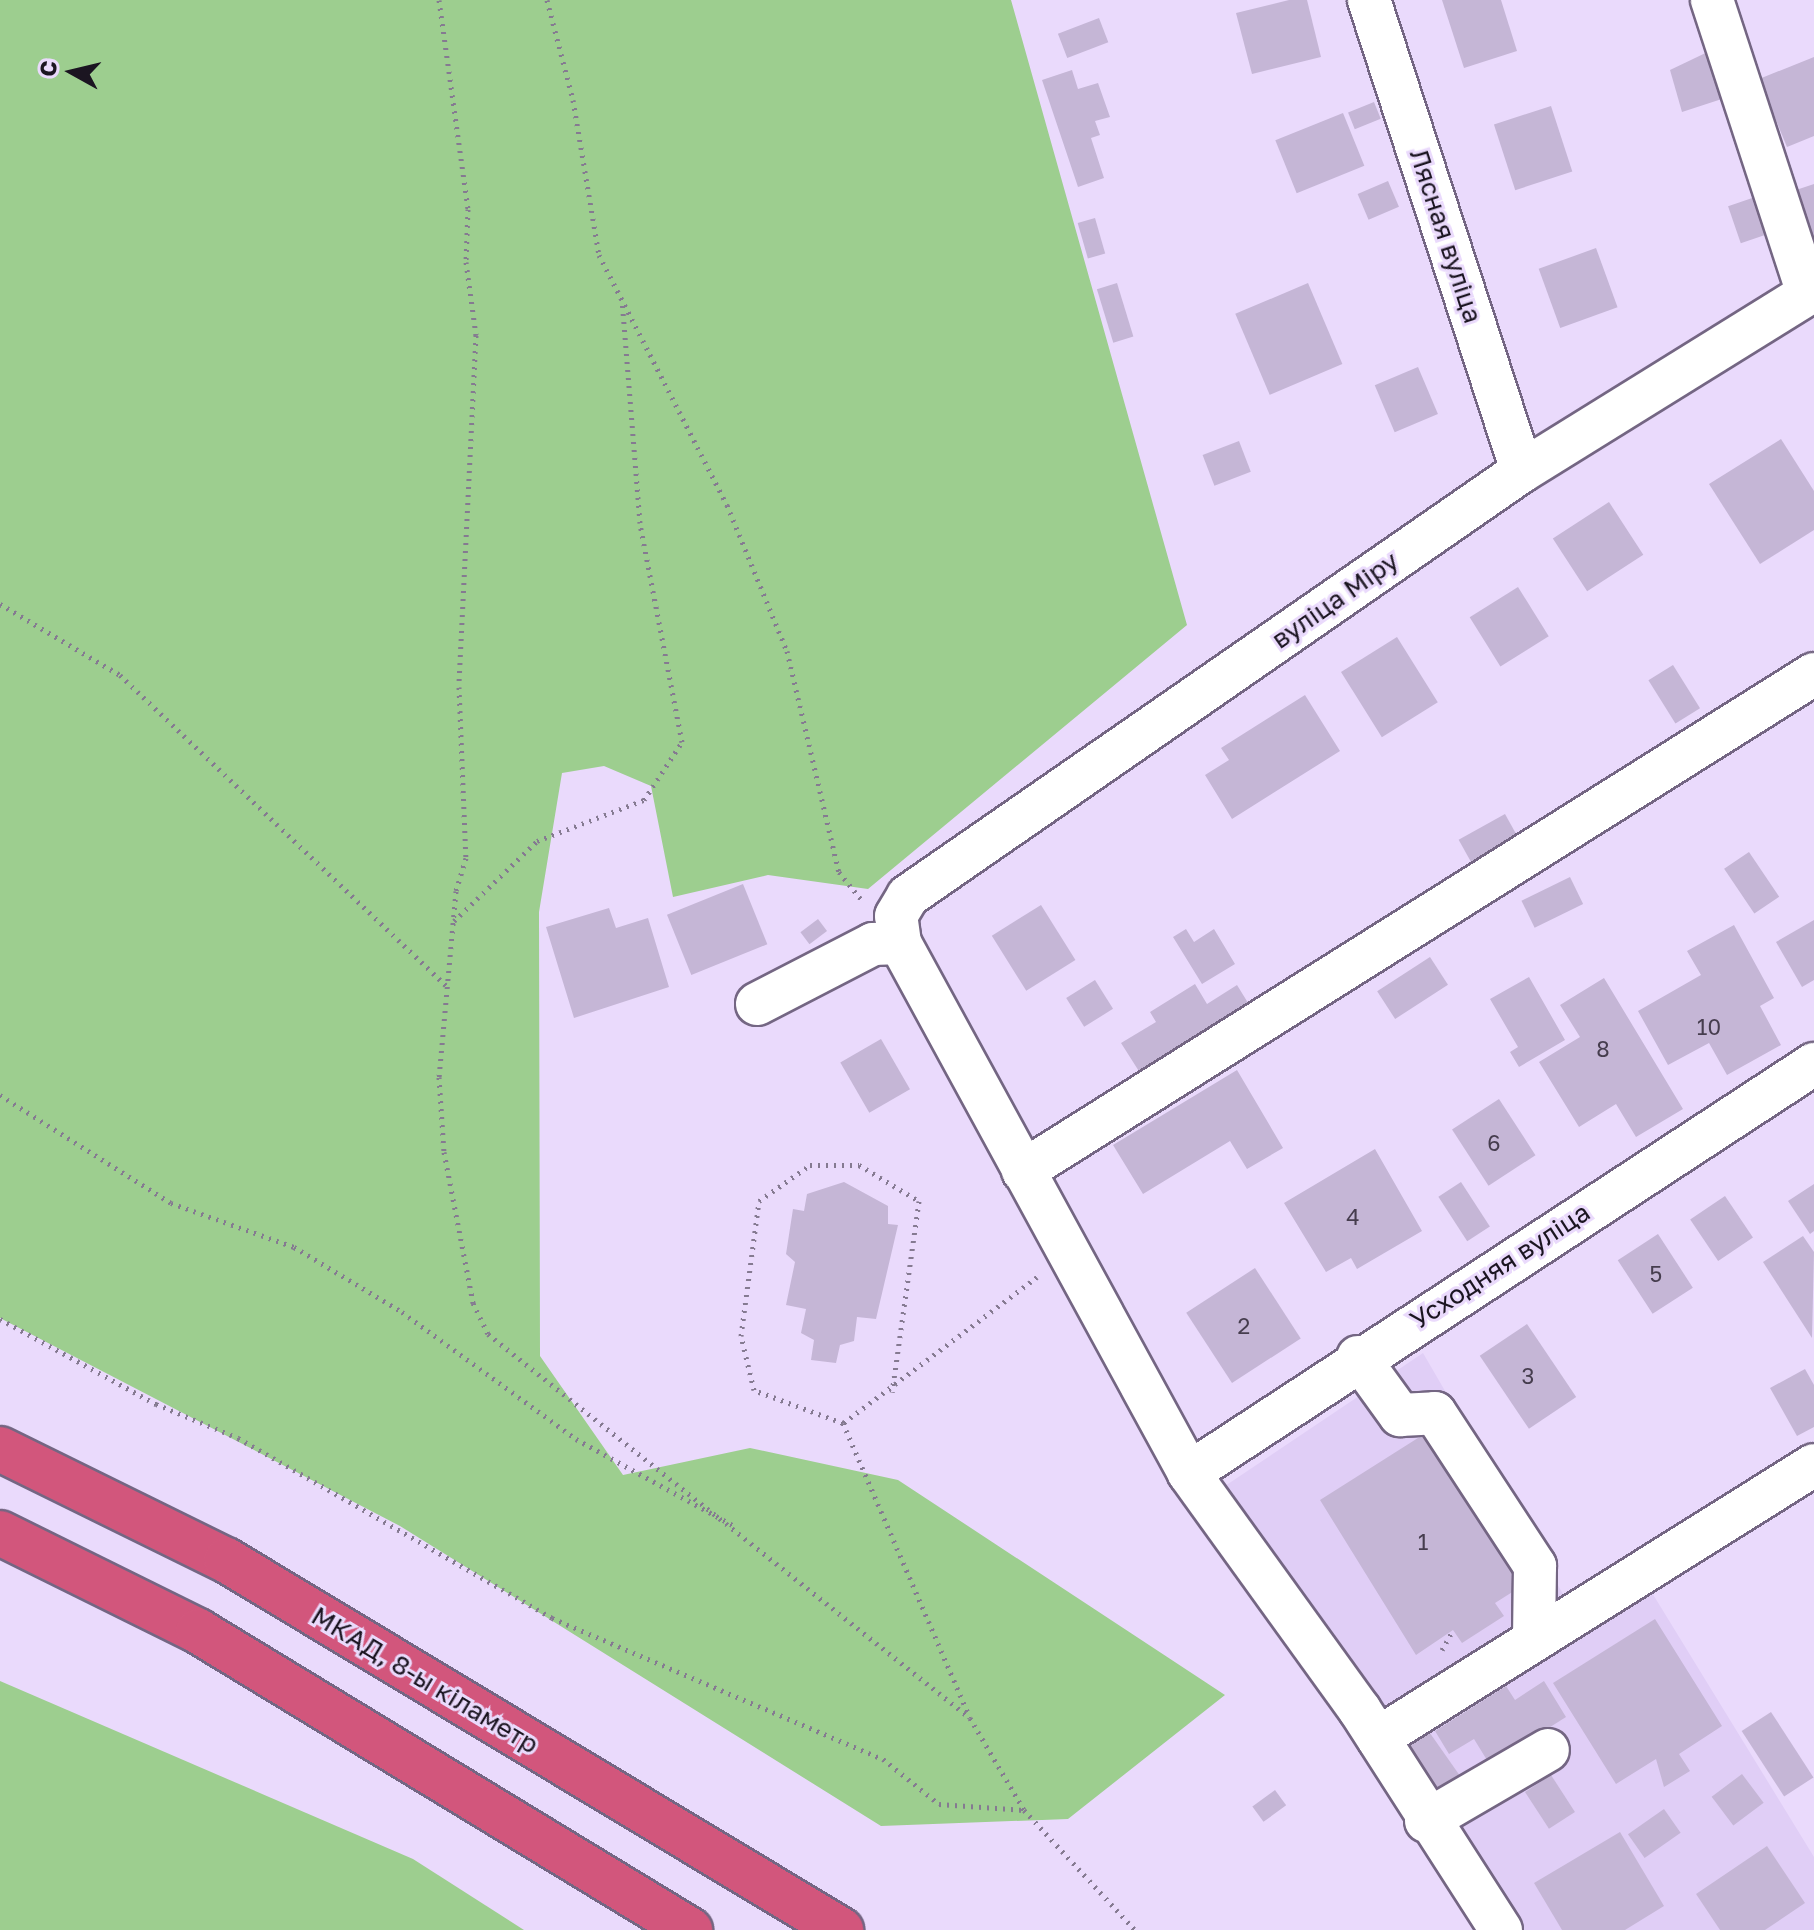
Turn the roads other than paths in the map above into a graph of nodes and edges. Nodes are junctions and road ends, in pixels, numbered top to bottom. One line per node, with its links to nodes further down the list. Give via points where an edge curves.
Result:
1 (1369, 0): 4 (street, Лясная вуліца)
2 (1712, 0): 3 (street)
3 (1811, 292): 4 (street, вуліца Міру)
4 (1522, 471): 6 (street, вуліца Міру, via 908,896 896,916)
5 (1814, 674): 9 (street)
6 (900, 943): 7 (street, via 873,944); 9 (street)
7 (757, 1004)
8 (1814, 1064): 10 (street, Усходняя вуліца)
9 (1023, 1171): 13 (street)
10 (1358, 1357): 13 (street, Усходняя вуліца); 15 (street, via 1400,1415 1435,1413 1535,1566)
11 (0, 1449): 20 (highway, МКАД, 8-ы кіламетр, via 226,1560)
12 (1814, 1465): 15 (street)
13 (1189, 1473): 16 (street)
14 (0, 1533): 19 (highway, via 198,1631)
15 (1534, 1640): 16 (street)
16 (1378, 1738): 18 (street)
17 (1548, 1750): 18 (street)
18 (1426, 1821): 21 (street)
19 (690, 1930)
20 (841, 1930)
21 (1501, 1930)

